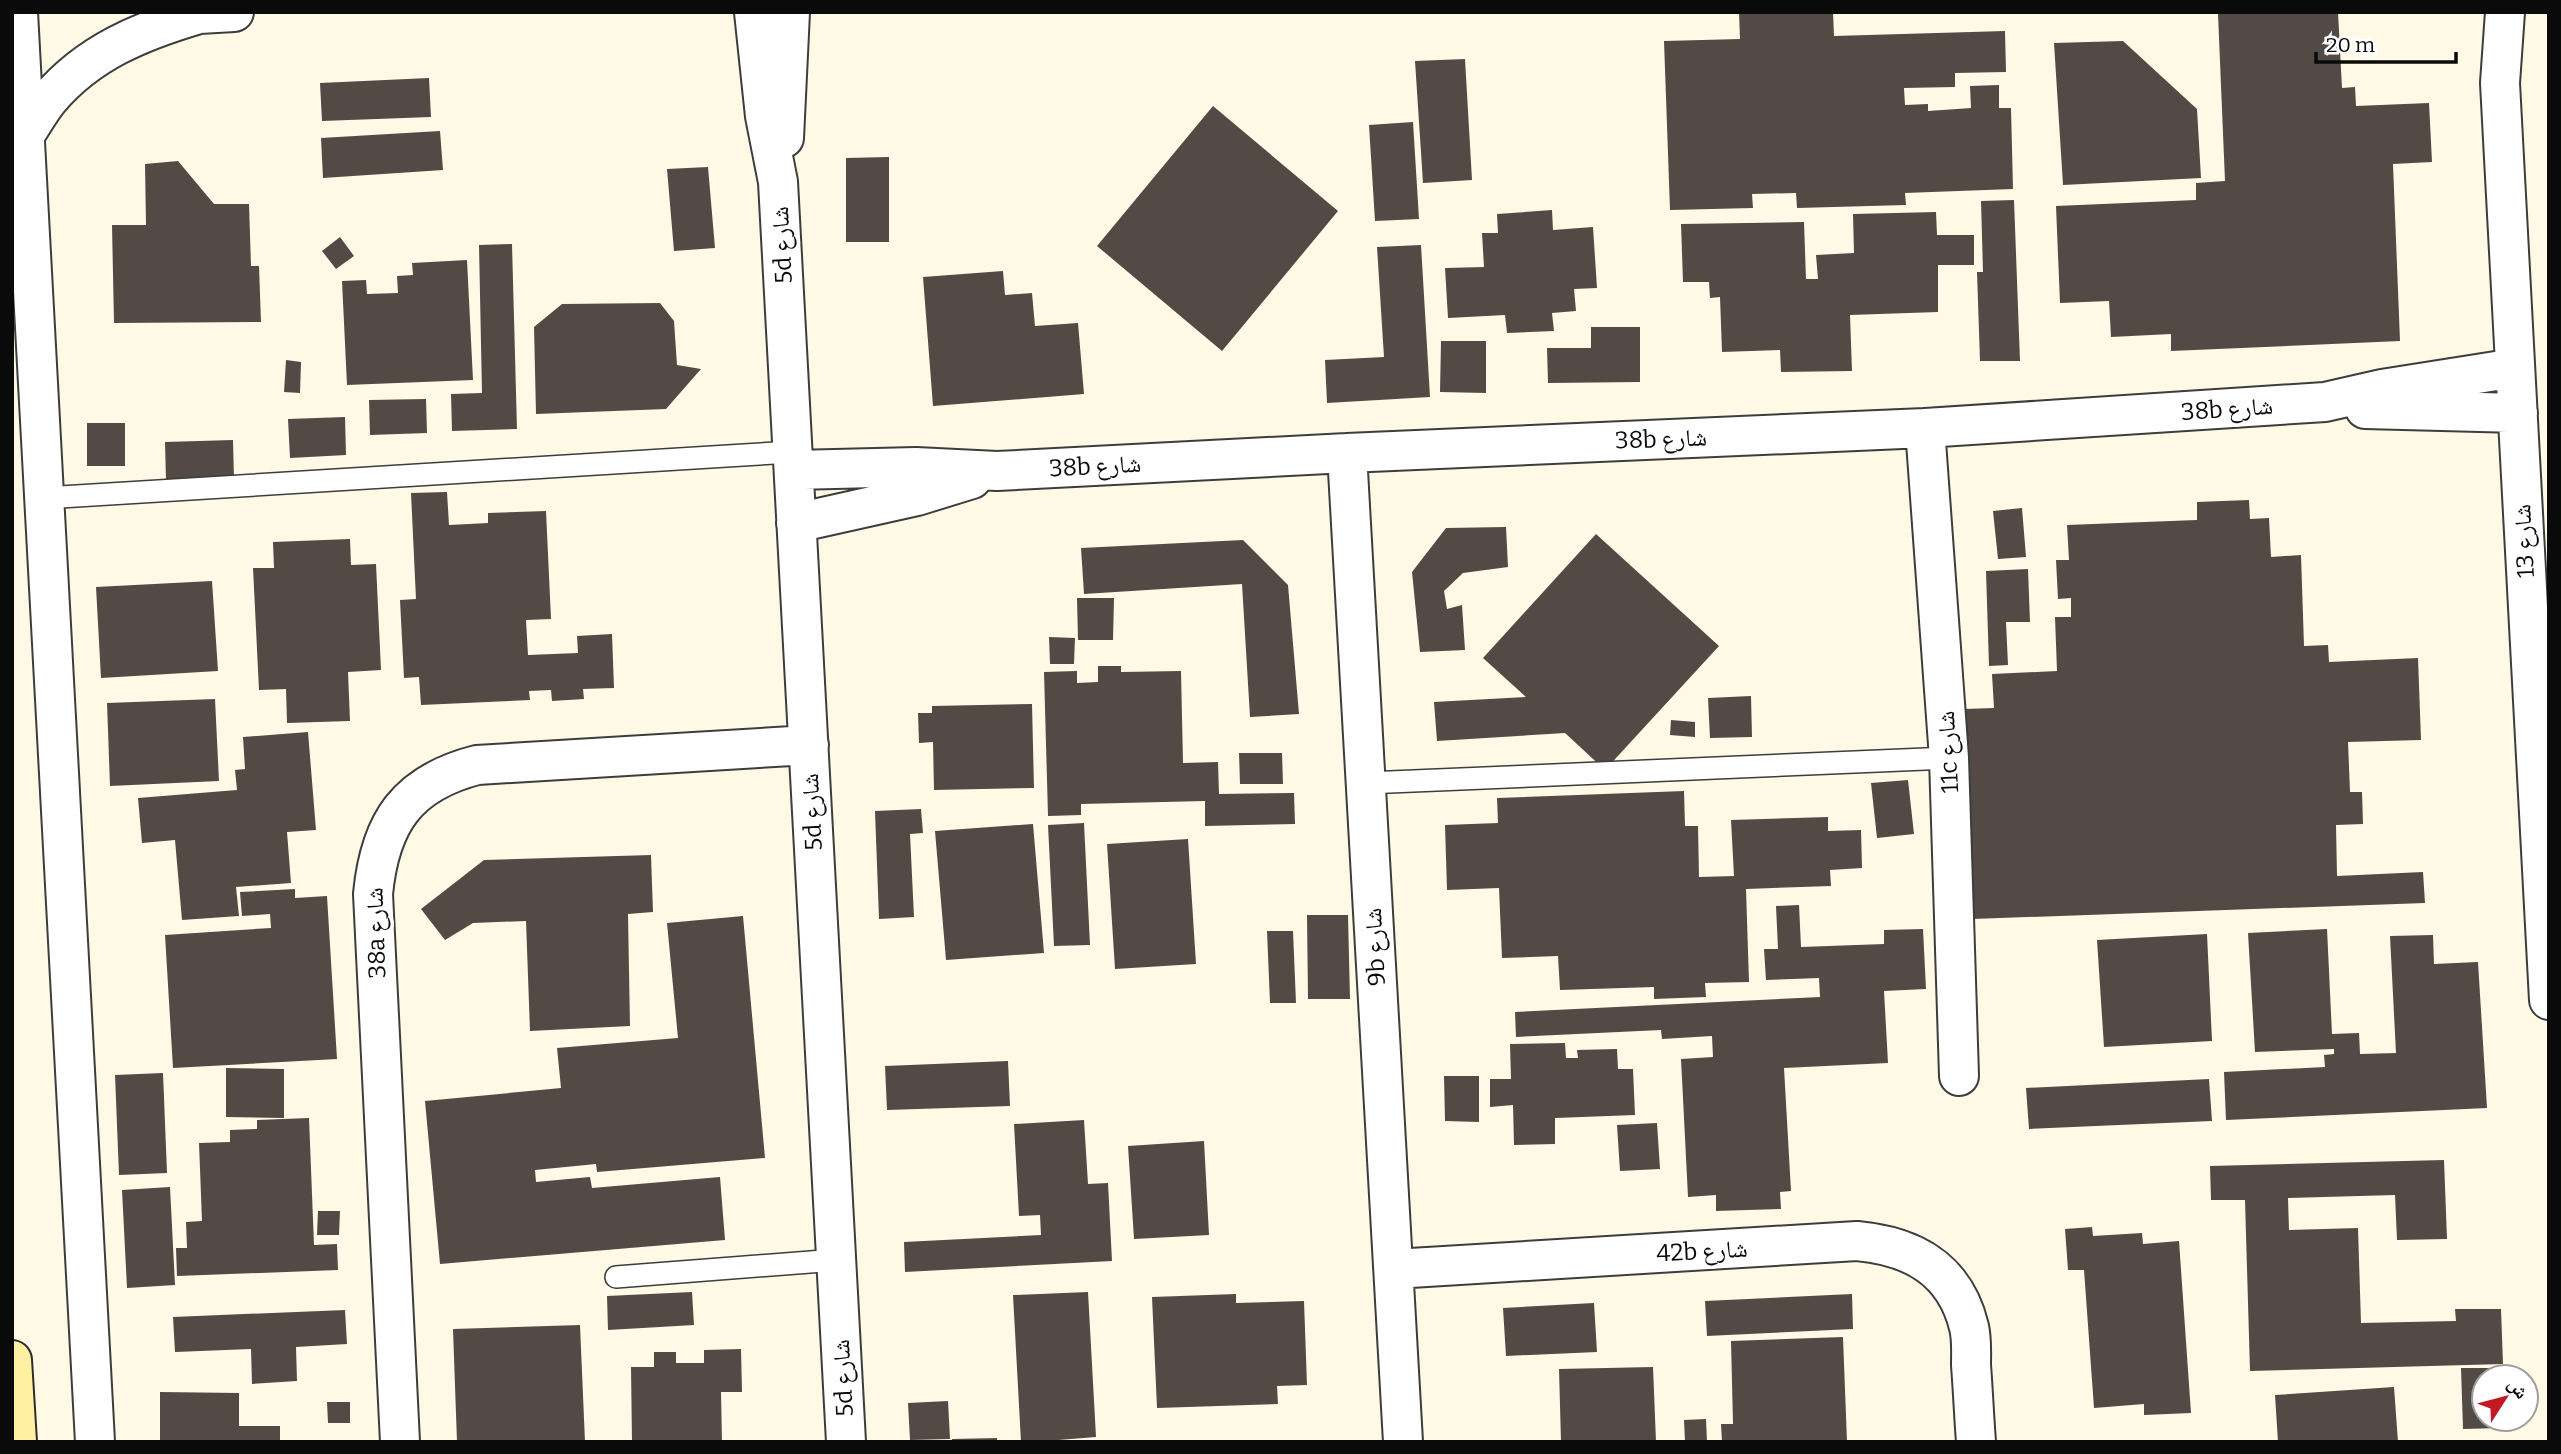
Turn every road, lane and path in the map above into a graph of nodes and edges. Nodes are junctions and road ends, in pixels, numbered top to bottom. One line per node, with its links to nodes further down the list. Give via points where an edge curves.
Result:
1 (18, 12): 8 (street)
2 (754, 12): 9 (street, 5d شارع, via 765,116)
3 (790, 12): 9 (street, 5d شارع)
4 (2483, 12): 7 (street, شارع 13)
5 (2505, 12): 7 (street, شارع 13)
6 (206, 13): 8 (street, via 153,27 114,45 79,69 49,100)
7 (2500, 83): 10 (street, شارع 13)
8 (25, 135): 17 (street)
9 (778, 181): 15 (street, 5d شارع)
10 (2515, 369): 11 (street, 38b شارع); 12 (street, شارع 13)
11 (2325, 402): 12 (street, 38b شارع, via 2384,411); 13 (street, 38b شارع)
12 (2518, 413): 22 (street, شارع 13)
13 (1925, 428): 14 (street, 38b شارع); 20 (street, 11c شارع)
14 (1348, 453): 16 (street, 38b شارع); 21 (street, 9b شارع)
15 (793, 461): 16 (street, 38b شارع); 17 (lane); 18 (street, 5d شارع)
16 (997, 471): 18 (street, 38b شارع, via 917,496)
17 (44, 498): 29 (street)
18 (796, 523): 19 (street, 5d شارع)
19 (809, 745): 24 (street, 5d شارع); 30 (street, 38a شارع, via 477,765 427,784 391,825 375,869 373,894)
20 (1949, 758): 21 (lane); 23 (street, 11c شارع)
21 (1366, 783): 25 (street, 9b شارع)
22 (2549, 1000)
23 (1959, 1076)
24 (836, 1260): 26 (lane); 31 (street, 5d شارع)
25 (1394, 1269): 32 (street, 9b شارع); 33 (street, 42b شارع, via 1857,1241 1883,1244 1932,1266 1958,1300 1969,1328)
26 (616, 1277)
27 (12, 1360): 28 (main road)
28 (17, 1442)
29 (95, 1442)
30 (400, 1442)
31 (846, 1442)
32 (1403, 1442)
33 (1976, 1442)

